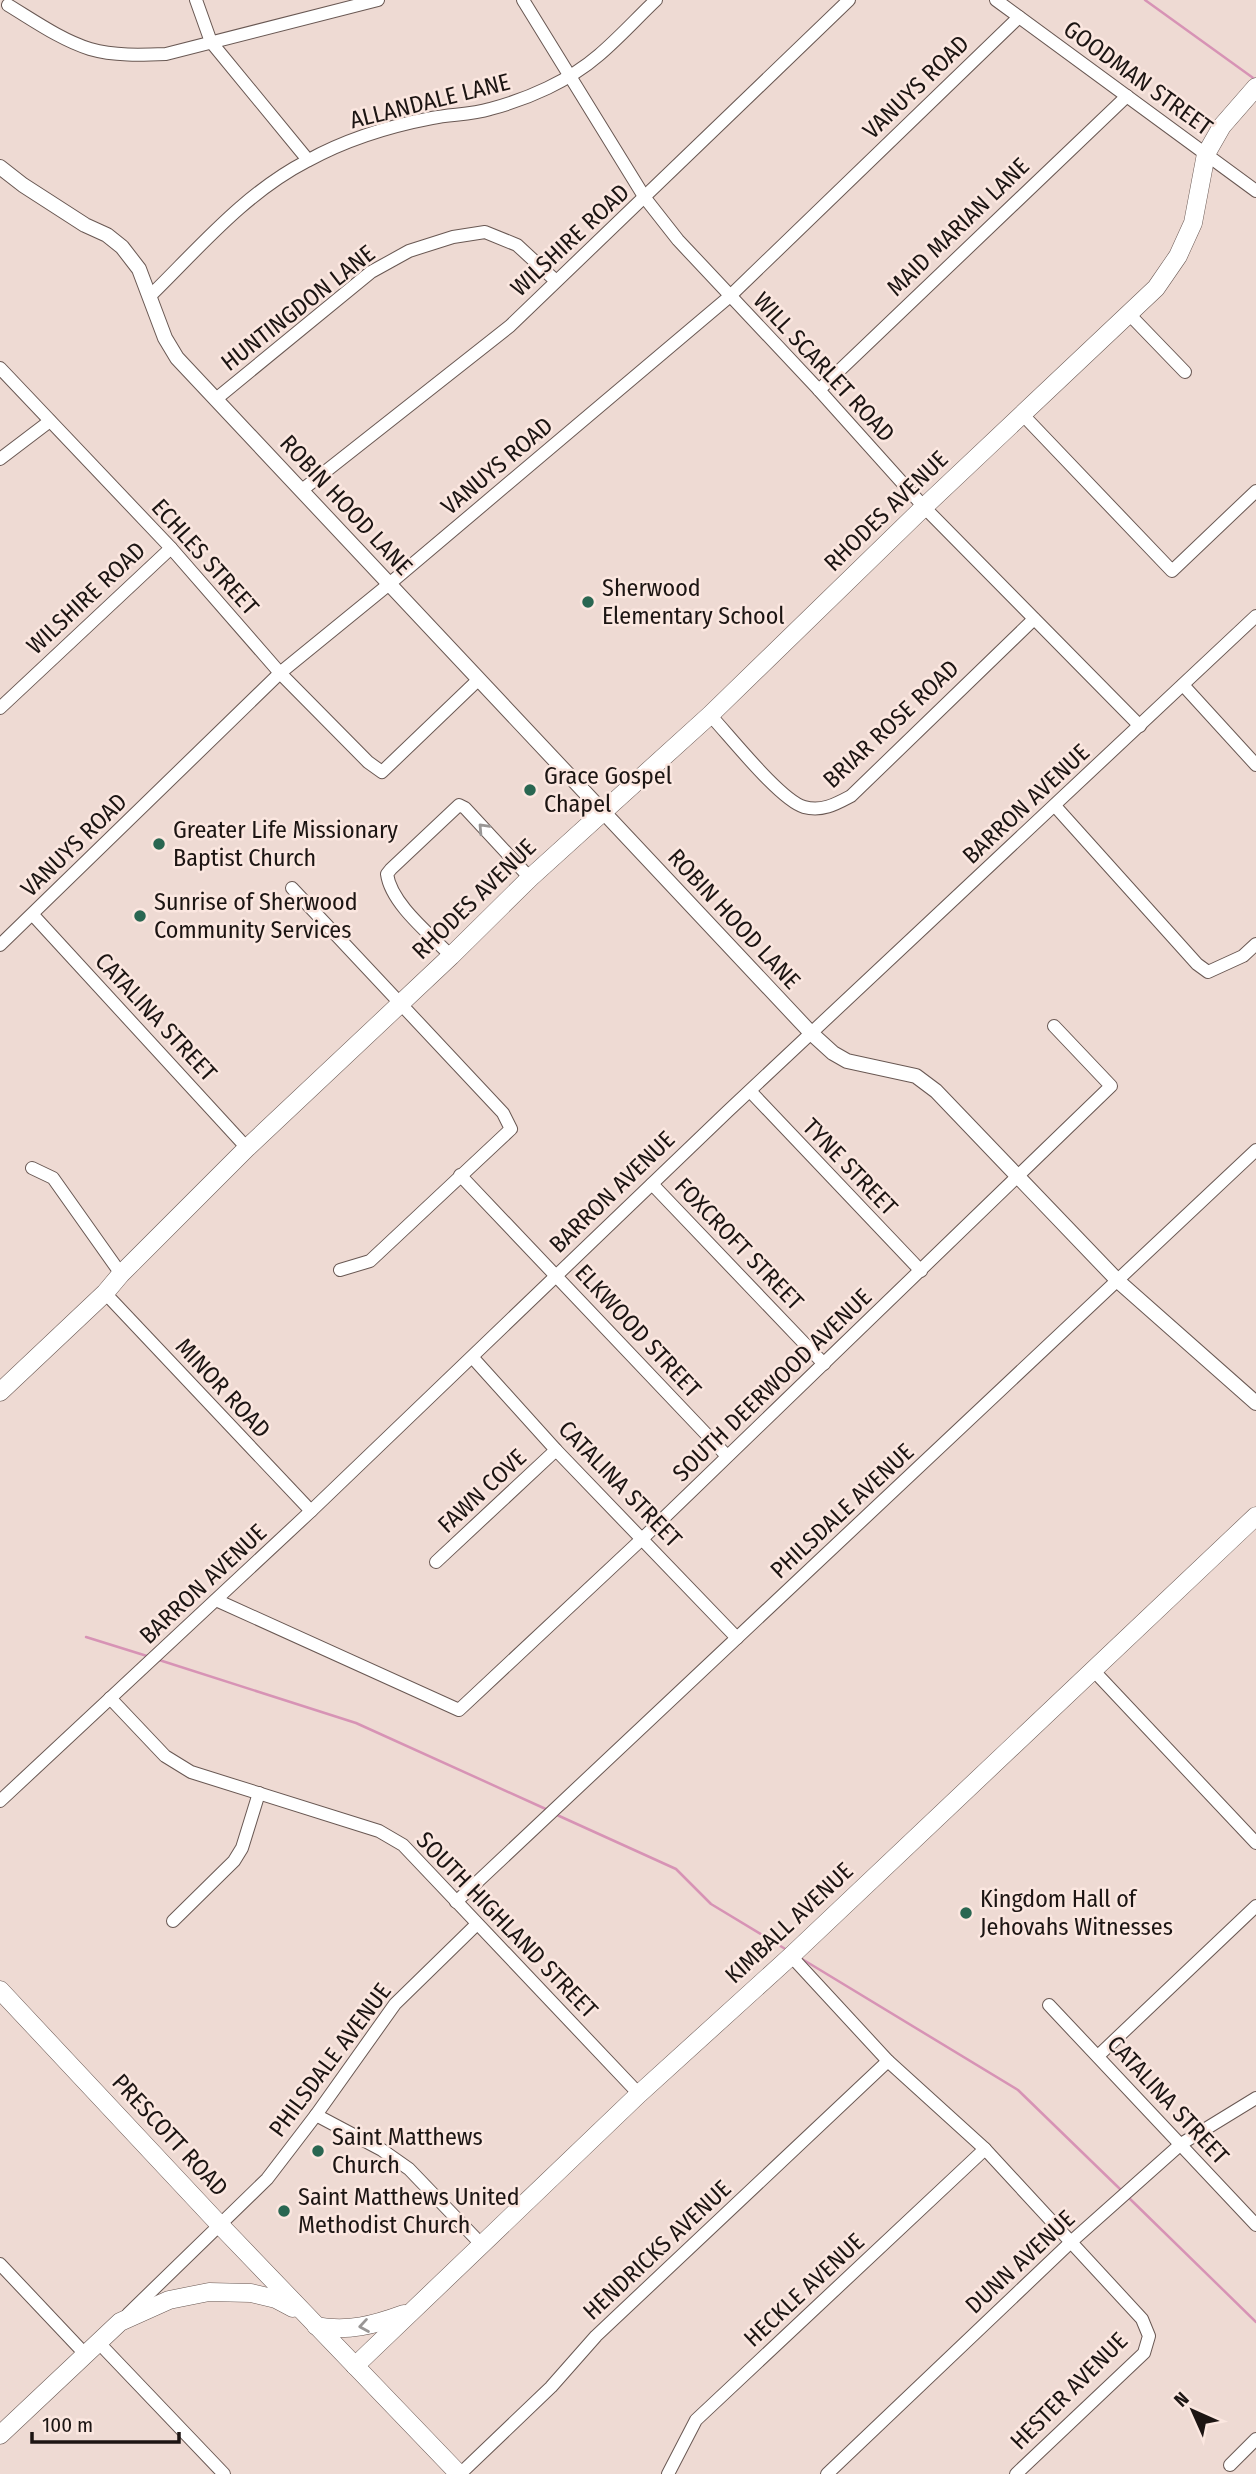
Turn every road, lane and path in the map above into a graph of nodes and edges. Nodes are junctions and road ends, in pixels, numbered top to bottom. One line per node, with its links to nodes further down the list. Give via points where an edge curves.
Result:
1 (196, 0): 9 (street)
2 (378, 0): 9 (street)
3 (523, 0): 10 (street, WILL SCARLET ROAD)
4 (656, 0): 10 (street, ALLANDALE LANE, via 597,57)
5 (849, 0): 17 (street, WILSHIRE ROAD)
6 (996, 0): 8 (street, GOODMAN STREET)
7 (6, 7): 9 (street, via 89,49 166,54)
8 (1019, 16): 12 (street, GOODMAN STREET); 20 (street, VANUYS ROAD)
9 (211, 42): 14 (street)
10 (569, 76): 14 (street, ALLANDALE LANE, via 528,97 366,135); 17 (street, WILL SCARLET ROAD)
11 (1256, 87): 13 (main road, RHODES AVENUE, via 1222,126)
12 (1127, 96): 13 (street, GOODMAN STREET); 24 (street, MAID MARIAN LANE)
13 (1206, 154): 16 (street, GOODMAN STREET); 21 (main road, RHODES AVENUE, via 1193,223 1178,256 1156,288)
14 (308, 160): 19 (street, ALLANDALE LANE, via 243,205)
15 (0, 167): 19 (street, ROBIN HOOD LANE, via 122,247 139,269)
16 (1256, 191)
17 (645, 198): 18 (street, WILSHIRE ROAD); 20 (street, WILL SCARLET ROAD)
18 (556, 281): 25 (street, HUNTINGDON LANE, via 517,245 485,232 409,251 371,272); 29 (street, WILSHIRE ROAD, via 509,326)
19 (150, 296): 25 (street, ROBIN HOOD LANE, via 177,358)
20 (729, 296): 24 (street, WILL SCARLET ROAD); 33 (street, VANUYS ROAD)
21 (1128, 313): 23 (street); 26 (main road, RHODES AVENUE)
22 (0, 368): 27 (street, ECHLES STREET)
23 (1185, 372)
24 (819, 390): 31 (street, WILL SCARLET ROAD)
25 (216, 399): 29 (street, ROBIN HOOD LANE)
26 (1023, 415): 30 (street, via 1172,571); 31 (main road, RHODES AVENUE)
27 (50, 421): 28 (street); 32 (street, ECHLES STREET)
28 (0, 459)
29 (302, 490): 33 (street, ROBIN HOOD LANE)
30 (1256, 491)
31 (924, 507): 35 (street, WILL SCARLET ROAD); 40 (main road, RHODES AVENUE)
32 (171, 548): 36 (street, ECHLES STREET); 39 (street, WILSHIRE ROAD)
33 (388, 585): 36 (street, VANUYS ROAD); 37 (street, ROBIN HOOD LANE)
34 (1256, 616): 38 (street, BARRON AVENUE)
35 (1034, 618): 40 (street, BRIAR ROSE ROAD, via 851,796 829,808 803,807 779,790); 41 (street, WILL SCARLET ROAD)
36 (281, 673): 37 (street, ECHLES STREET, via 382,772); 47 (street, VANUYS ROAD)
37 (478, 680): 44 (street, ROBIN HOOD LANE)
38 (1183, 685): 41 (street, BARRON AVENUE); 42 (street)
39 (0, 708)
40 (710, 715): 44 (main road, RHODES AVENUE)
41 (1140, 726): 43 (street, BARRON AVENUE)
42 (1256, 765)
43 (1055, 806): 48 (street, via 1208,972 1243,956); 53 (street, BARRON AVENUE)
44 (601, 811): 45 (main road, RHODES AVENUE); 53 (street, ROBIN HOOD LANE)
45 (530, 877): 50 (main road, RHODES AVENUE); 50 (street, one-way to 50, via 459,805 391,869 388,881 406,911)
46 (292, 888): 51 (street)
47 (33, 915): 49 (street, VANUYS ROAD); 55 (street, CATALINA STREET)
48 (1256, 944)
49 (0, 945)
50 (451, 956): 51 (main road, RHODES AVENUE)
51 (400, 1004): 55 (main road, RHODES AVENUE); 58 (street, via 503,1113 511,1129)
52 (1054, 1026): 59 (street, SOUTH DEERWOOD AVENUE, via 1111,1086)
53 (811, 1033): 54 (street, BARRON AVENUE); 59 (street, ROBIN HOOD LANE, via 847,1060 916,1076 936,1091)
54 (750, 1091): 60 (street, BARRON AVENUE); 62 (street, TYNE STREET)
55 (247, 1148): 63 (main road, RHODES AVENUE)
56 (1256, 1150): 65 (street, PHILSDALE AVENUE)
57 (32, 1168): 63 (street, via 53,1178)
58 (460, 1175): 61 (street, via 370,1261); 64 (street, ELKWOOD STREET)
59 (1017, 1178): 62 (street, SOUTH DEERWOOD AVENUE); 65 (street, ROBIN HOOD LANE)
60 (652, 1184): 64 (street, BARRON AVENUE); 68 (street, FOXCROFT STREET)
61 (340, 1270)
62 (921, 1271): 68 (street, SOUTH DEERWOOD AVENUE)
63 (121, 1274): 66 (main road, RHODES AVENUE)
64 (556, 1275): 67 (street, BARRON AVENUE); 72 (street, ELKWOOD STREET)
65 (1118, 1281): 70 (street, ROBIN HOOD LANE); 78 (street, PHILSDALE AVENUE)
66 (105, 1293): 69 (main road, RHODES AVENUE); 73 (street, MINOR ROAD)
67 (473, 1358): 71 (street, CATALINA STREET); 73 (street, BARRON AVENUE)
68 (824, 1364): 72 (street, SOUTH DEERWOOD AVENUE)
69 (0, 1392)
70 (1256, 1403)
71 (556, 1450): 75 (street, CATALINA STREET); 76 (street, FAWN COVE)
72 (727, 1456): 75 (street, SOUTH DEERWOOD AVENUE)
73 (311, 1511): 77 (street, BARRON AVENUE)
74 (1256, 1516): 79 (main road, KIMBALL AVENUE)
75 (643, 1538): 77 (street, SOUTH DEERWOOD AVENUE, via 458,1710); 78 (street, CATALINA STREET)
76 (436, 1562)
77 (216, 1600): 80 (street, BARRON AVENUE)
78 (737, 1638): 84 (street, PHILSDALE AVENUE)
79 (1094, 1671): 83 (street); 88 (main road, KIMBALL AVENUE)
80 (110, 1698): 81 (street, SOUTH HIGHLAND STREET, via 165,1756 182,1767); 82 (street, BARRON AVENUE)
81 (259, 1793): 84 (street, SOUTH HIGHLAND STREET, via 379,1831 403,1844); 86 (street, via 234,1861)
82 (0, 1801)
83 (1256, 1843)
84 (456, 1902): 87 (street, SOUTH HIGHLAND STREET)
85 (1256, 1906): 91 (street)
86 (173, 1921)
87 (477, 1924): 93 (street, SOUTH HIGHLAND STREET); 95 (street, PHILSDALE AVENUE, via 395,2004)
88 (791, 1956): 92 (street); 93 (main road, KIMBALL AVENUE)
89 (0, 1990): 98 (main road, PRESCOTT ROAD)
90 (1049, 2005): 91 (street, CATALINA STREET)
91 (1098, 2056): 96 (street, CATALINA STREET)
92 (888, 2061): 97 (street); 114 (street, HENDRICKS AVENUE, via 596,2336 551,2387)
93 (639, 2094): 101 (main road, KIMBALL AVENUE)
94 (1256, 2098): 96 (street, DUNN AVENUE)
95 (316, 2115): 98 (street, PHILSDALE AVENUE, via 267,2179); 101 (street, via 409,2169)
96 (1181, 2144): 99 (street, CATALINA STREET); 100 (street, DUNN AVENUE)
97 (985, 2149): 100 (street); 115 (street, HECKLE AVENUE, via 696,2420)
98 (219, 2224): 104 (main road, PRESCOTT ROAD); 105 (street)
99 (1256, 2225)
100 (1072, 2241): 112 (street, HESTER AVENUE, via 1142,2319 1149,2336 1144,2353); 116 (street, DUNN AVENUE)
101 (482, 2245): 103 (main road, KIMBALL AVENUE)
102 (0, 2264): 107 (street)
103 (410, 2312): 104 (main road, one-way to 104, via 363,2328 336,2330); 108 (main road, KIMBALL AVENUE)
104 (310, 2320): 105 (main road, via 276,2299 209,2292 169,2300); 108 (main road, PRESCOTT ROAD)
105 (120, 2322): 106 (main road)
106 (99, 2342): 107 (main road); 113 (street)
107 (85, 2354): 109 (main road)
108 (355, 2367): 114 (main road)
109 (0, 2435)
110 (1256, 2439): 111 (street)
111 (1230, 2465)
112 (1024, 2471)
113 (224, 2474)
114 (459, 2474)
115 (668, 2474)
116 (827, 2474)

